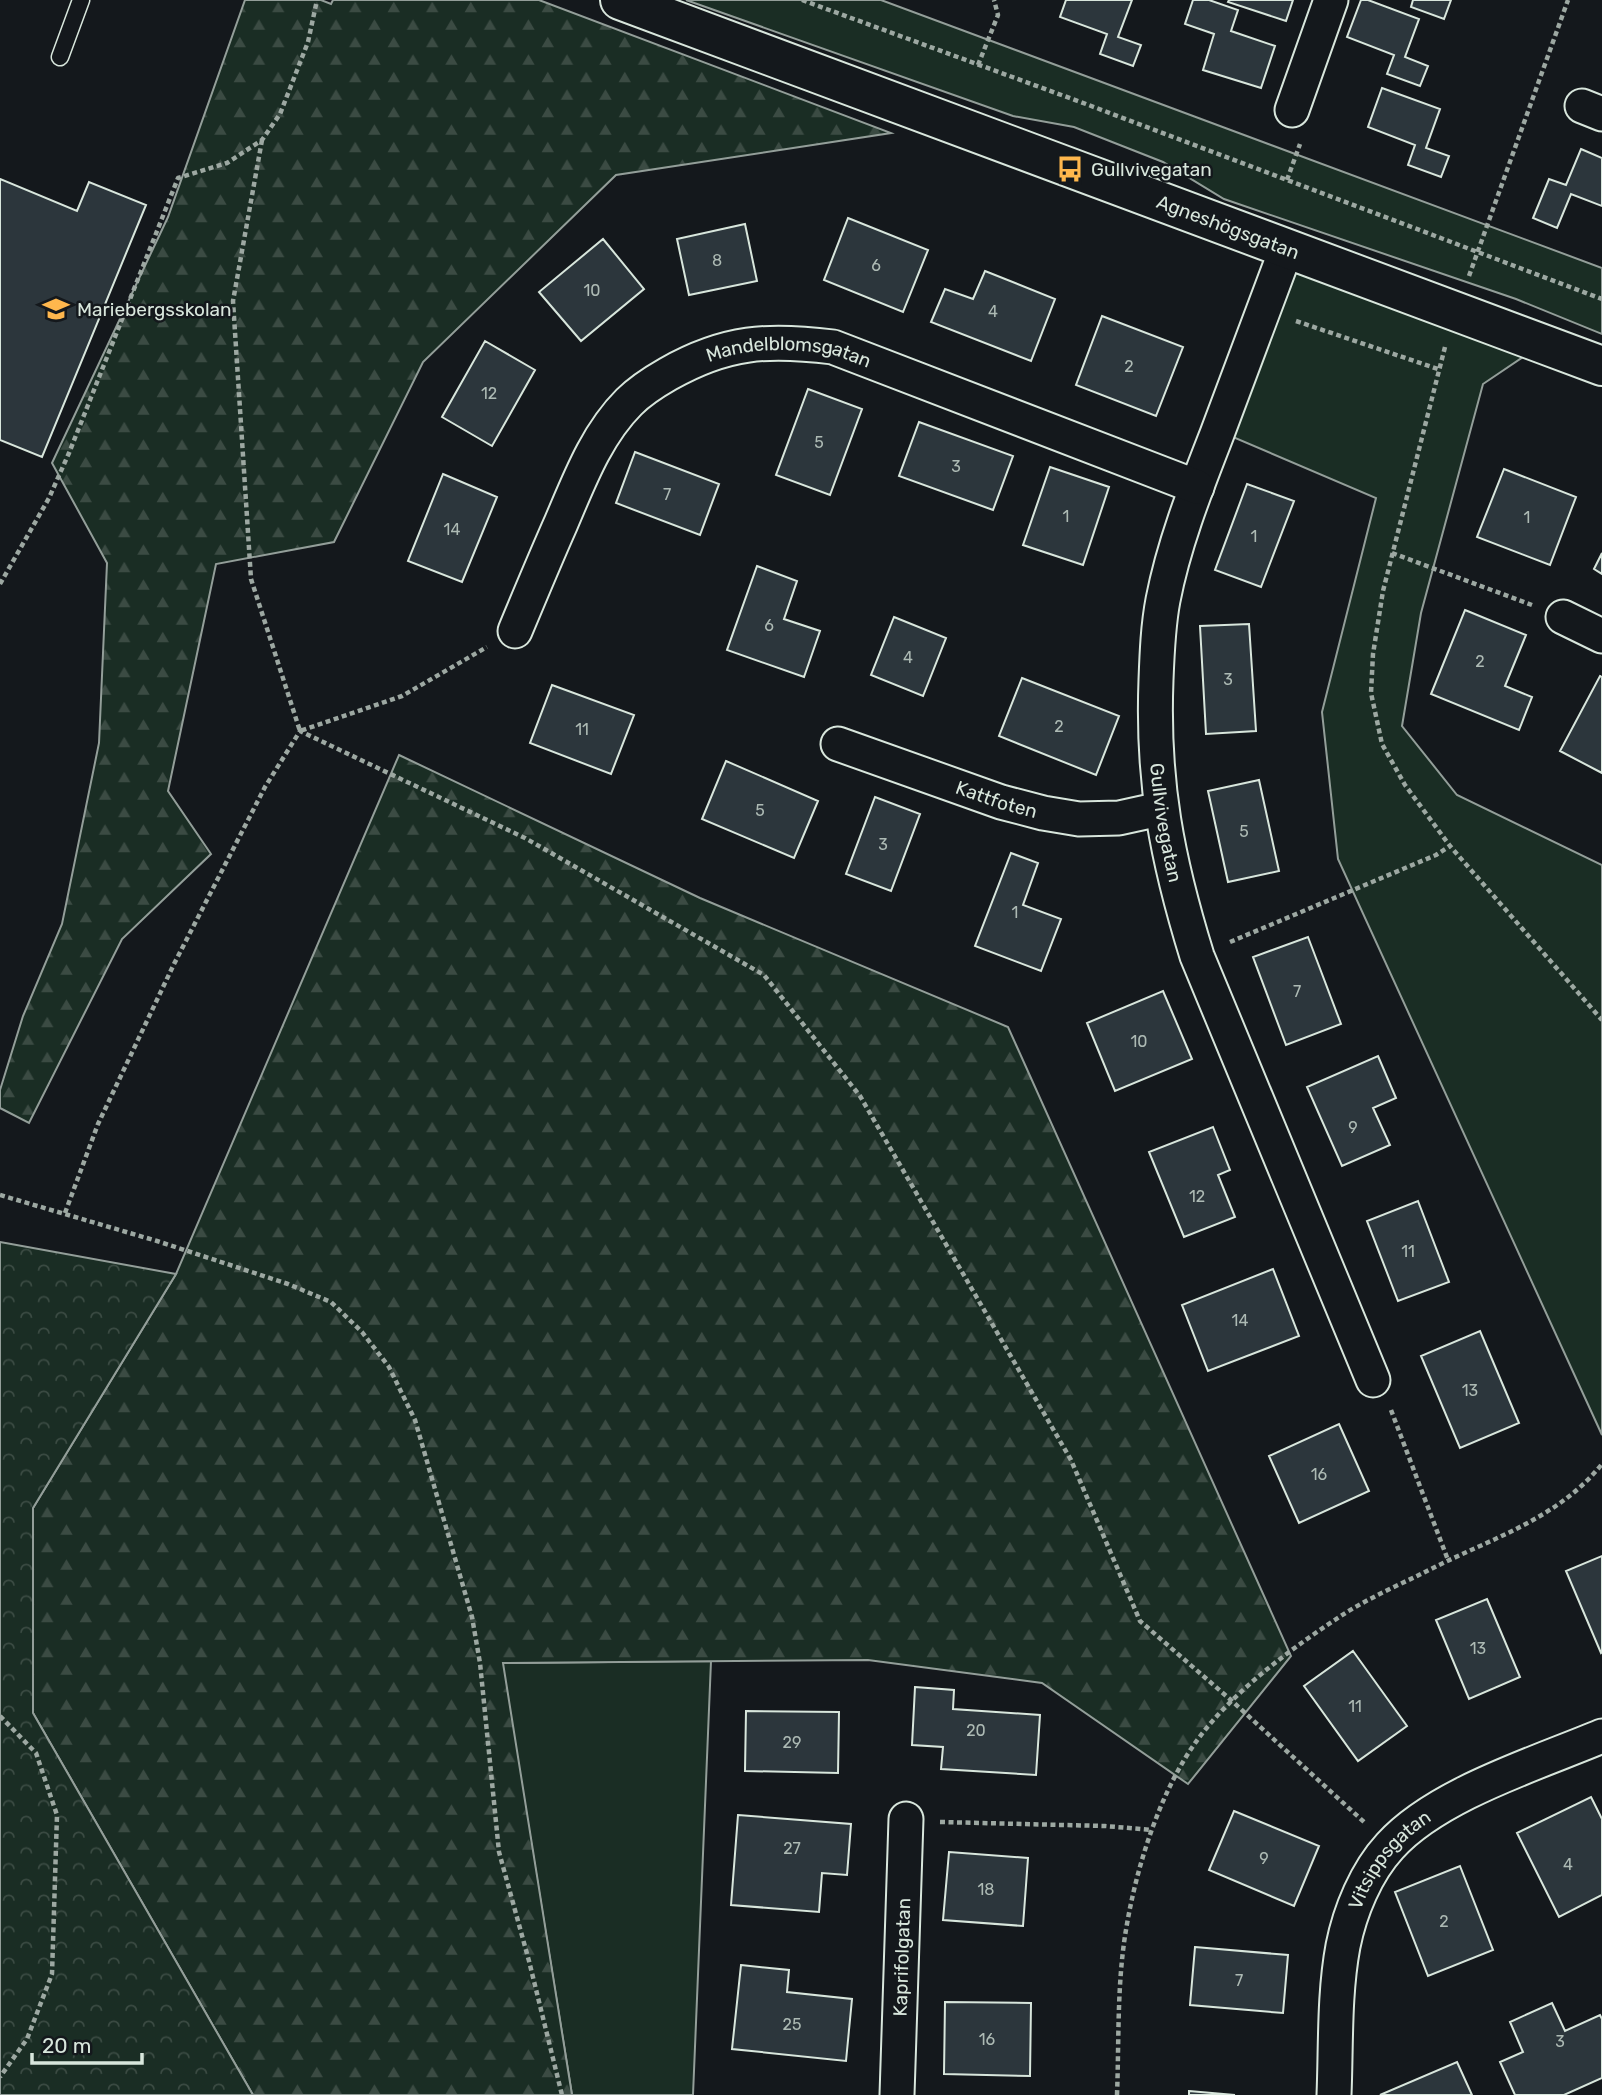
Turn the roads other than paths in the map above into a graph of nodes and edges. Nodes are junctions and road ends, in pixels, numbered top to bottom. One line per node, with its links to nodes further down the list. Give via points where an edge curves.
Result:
1 (82, 0): 4 (lane)
2 (620, 0): 6 (street, Agneshögsgatan)
3 (1331, 0): 5 (street)
4 (60, 57)
5 (1292, 110)
6 (1286, 250): 7 (street, Agneshögsgatan); 8 (street, Gullvivegatan)
7 (1602, 366)
8 (1197, 487): 10 (street, Mandelblomsgatan, via 833,347 789,341 735,347 693,360 629,401 583,469); 13 (street, Gullvivegatan, via 1163,601 1157,645 1154,721)
9 (1563, 617): 11 (street)
10 (515, 631)
11 (1602, 636)
12 (838, 744): 13 (street, Kattfoten, via 1001,803 1043,813 1079,819 1119,818)
13 (1160, 809): 14 (street, Gullvivegatan, via 1178,895 1198,956)
14 (1373, 1380)
15 (1602, 1736): 18 (street, Vitsippsgatan, via 1446,1804 1390,1846 1358,1897 1343,1946)
16 (906, 1819): 17 (street, Kaprifolgatan)
17 (897, 2095)
18 (1334, 2095)

